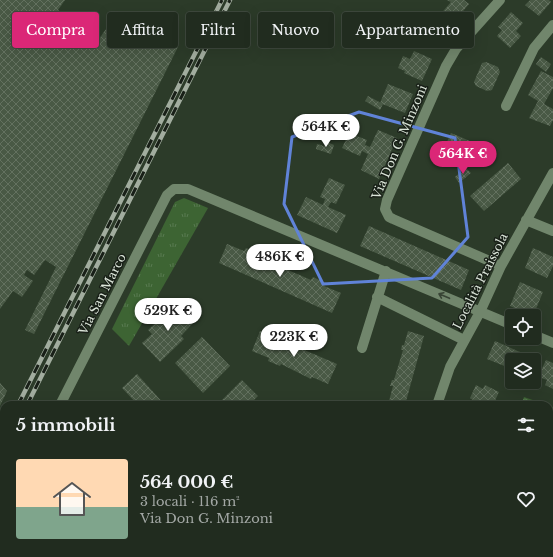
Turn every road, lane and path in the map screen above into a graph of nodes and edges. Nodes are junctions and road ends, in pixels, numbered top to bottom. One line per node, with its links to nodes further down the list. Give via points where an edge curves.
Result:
1 (500, 0): 7 (street, Via Don G. Minzoni, via 456,49 446,66 385,209 389,217)
2 (553, 25): 3 (street, via 534,48)
3 (506, 106)
4 (553, 173): 5 (street, Località Praissola)
5 (526, 220): 6 (street); 7 (street, Località Praissola)
6 (553, 231)
7 (501, 266): 10 (street, Località Praissola)
8 (386, 271): 9 (street); 10 (street, one-way to 8); 16 (street, Via San Marco, via 188,189 174,189 167,195)
9 (377, 297): 13 (street); 15 (street)
10 (480, 312): 11 (street); 13 (street, Località Praissola)
11 (505, 322)
12 (541, 338): 14 (street)
13 (464, 340): 17 (street, Località Praissola, via 450,367)
14 (553, 343)
15 (362, 348)
16 (62, 401)
17 (438, 401)

